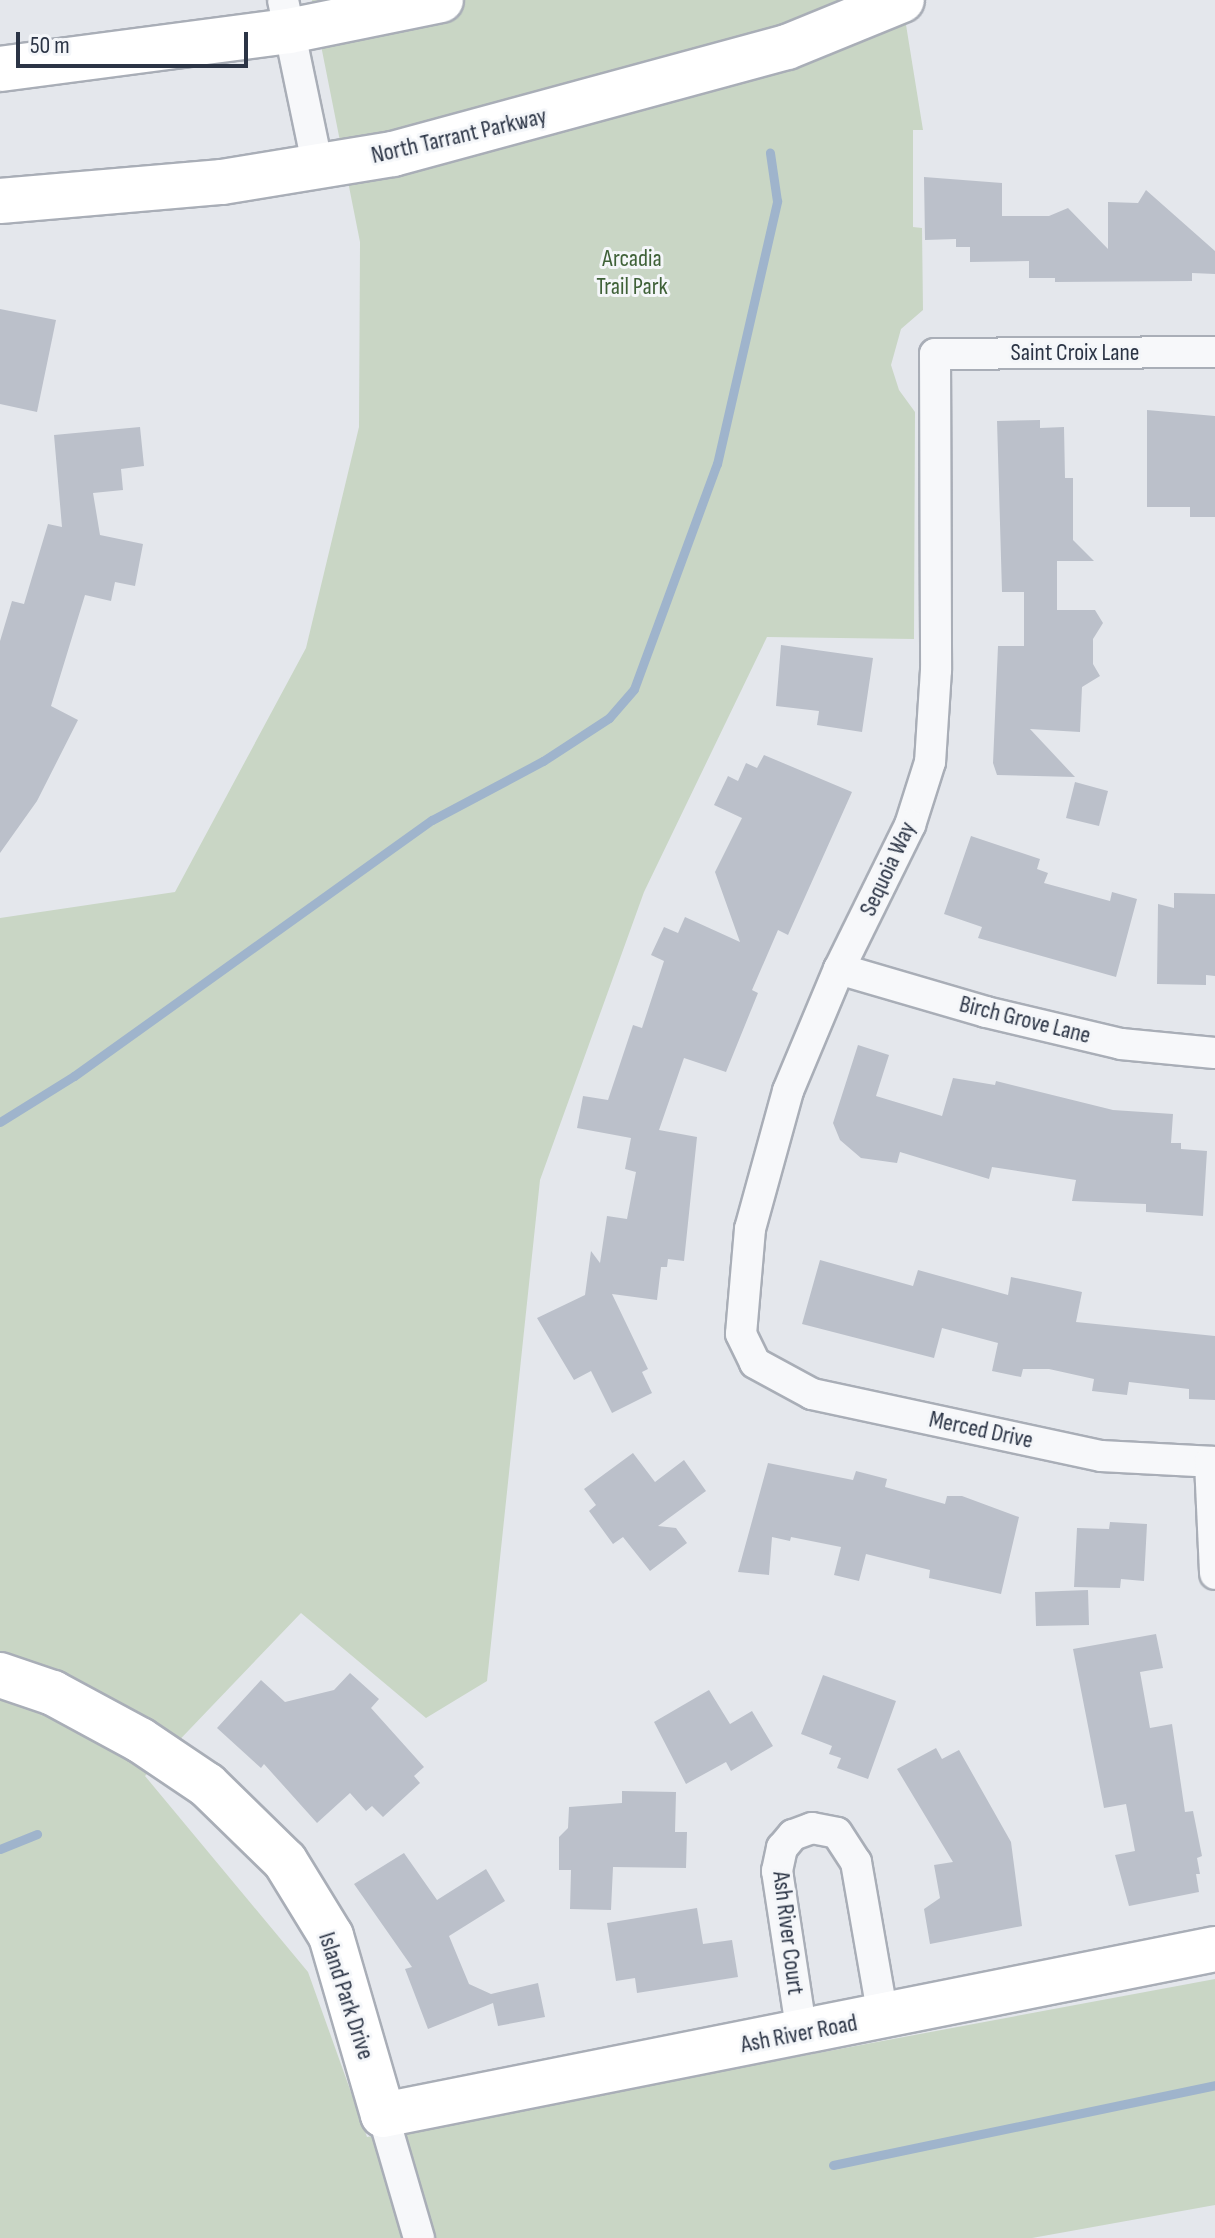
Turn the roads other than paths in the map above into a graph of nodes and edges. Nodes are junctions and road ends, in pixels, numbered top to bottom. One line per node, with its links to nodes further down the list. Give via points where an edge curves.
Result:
1 (441, 0): 3 (street)
2 (902, 0): 5 (street, North Tarrant Parkway, via 787,47 657,85 476,134)
3 (286, 16): 4 (street); 5 (street)
4 (0, 69)
5 (318, 167): 6 (street, North Tarrant Parkway, via 222,182)
6 (0, 201)
7 (1215, 352): 8 (street, Saint Croix Lane)
8 (935, 354): 9 (street, Sequoia Way, via 936,670 930,762 910,825)
9 (839, 969): 10 (street, Birch Grove Lane, via 1121,1044); 11 (street, Sequoia Way, via 788,1091 750,1229 741,1334)
10 (1215, 1053)
11 (755, 1363): 12 (street, Merced Drive, via 812,1394 1101,1456)
12 (1212, 1462): 13 (street)
13 (1215, 1574)
14 (0, 1675): 18 (street, Island Park Drive, via 53,1693 140,1740 207,1785 285,1861 331,1936)
15 (1215, 1949): 16 (street, Ash River Road)
16 (883, 2017): 17 (street, Ash River Road); 17 (street, Ash River Court, via 856,1862 837,1833 812,1828 793,1835 782,1848 777,1871)
17 (802, 2034): 18 (street, Ash River Road)
18 (383, 2115): 19 (street, Island Park Drive)
19 (419, 2238)

